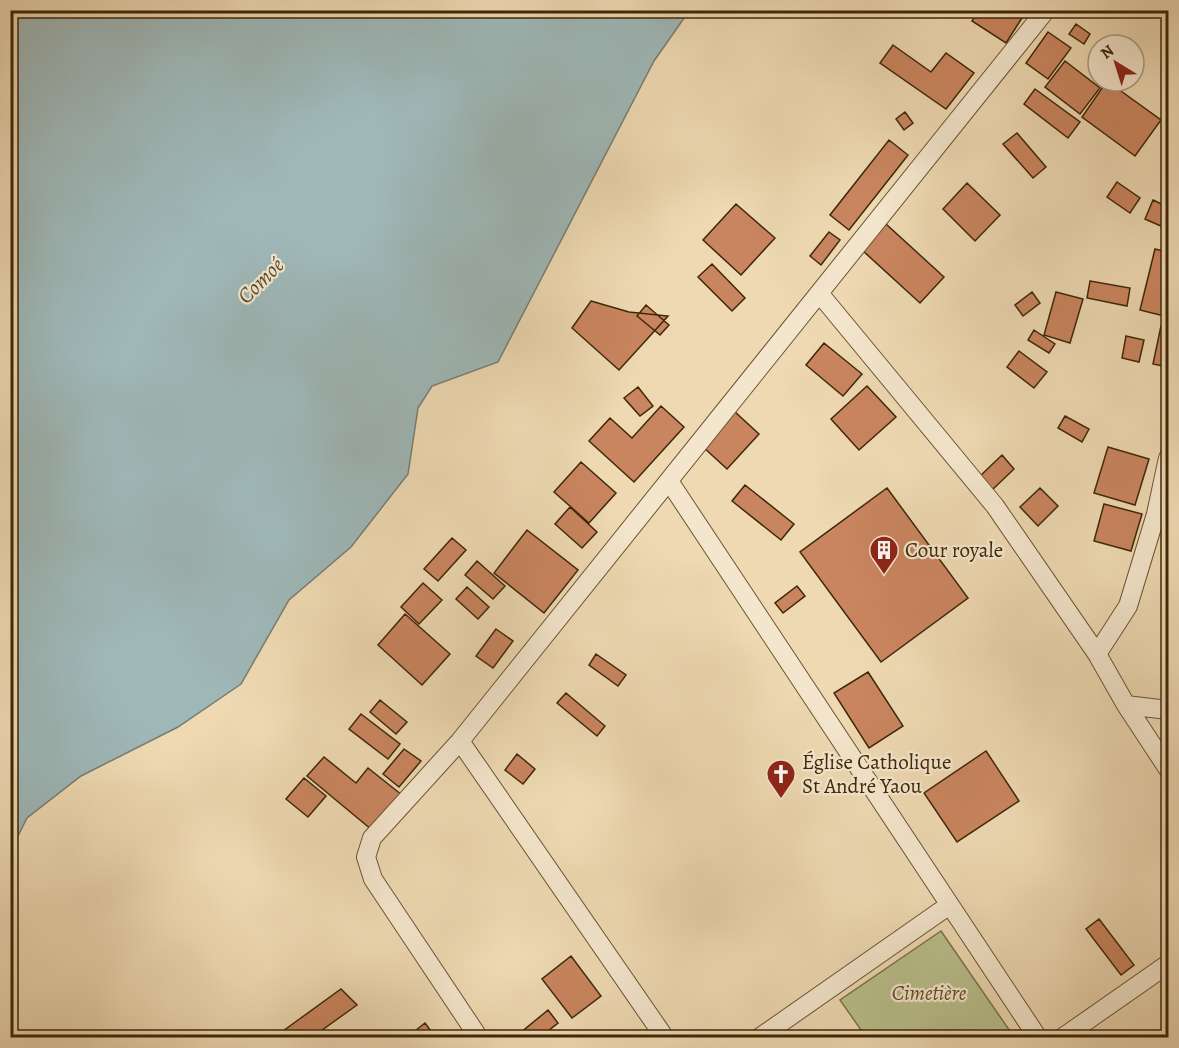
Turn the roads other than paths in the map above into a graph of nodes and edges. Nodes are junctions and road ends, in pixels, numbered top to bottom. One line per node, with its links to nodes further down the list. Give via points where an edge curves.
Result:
1 (1046, 10): 2 (street)
2 (819, 293): 4 (street); 5 (street, via 995,506)
3 (1168, 458): 5 (street, via 1128,606)
4 (669, 481): 8 (street); 10 (street)
5 (1097, 654): 6 (street)
6 (1126, 705): 7 (street); 9 (street)
7 (1168, 710)
8 (460, 741): 12 (street, via 372,838 366,857 373,879); 13 (street)
9 (1168, 769)
10 (948, 906): 14 (street); 15 (street)
11 (1168, 964): 16 (street)
12 (479, 1038)
13 (665, 1038)
14 (759, 1038)
15 (1038, 1038)
16 (1062, 1038)

